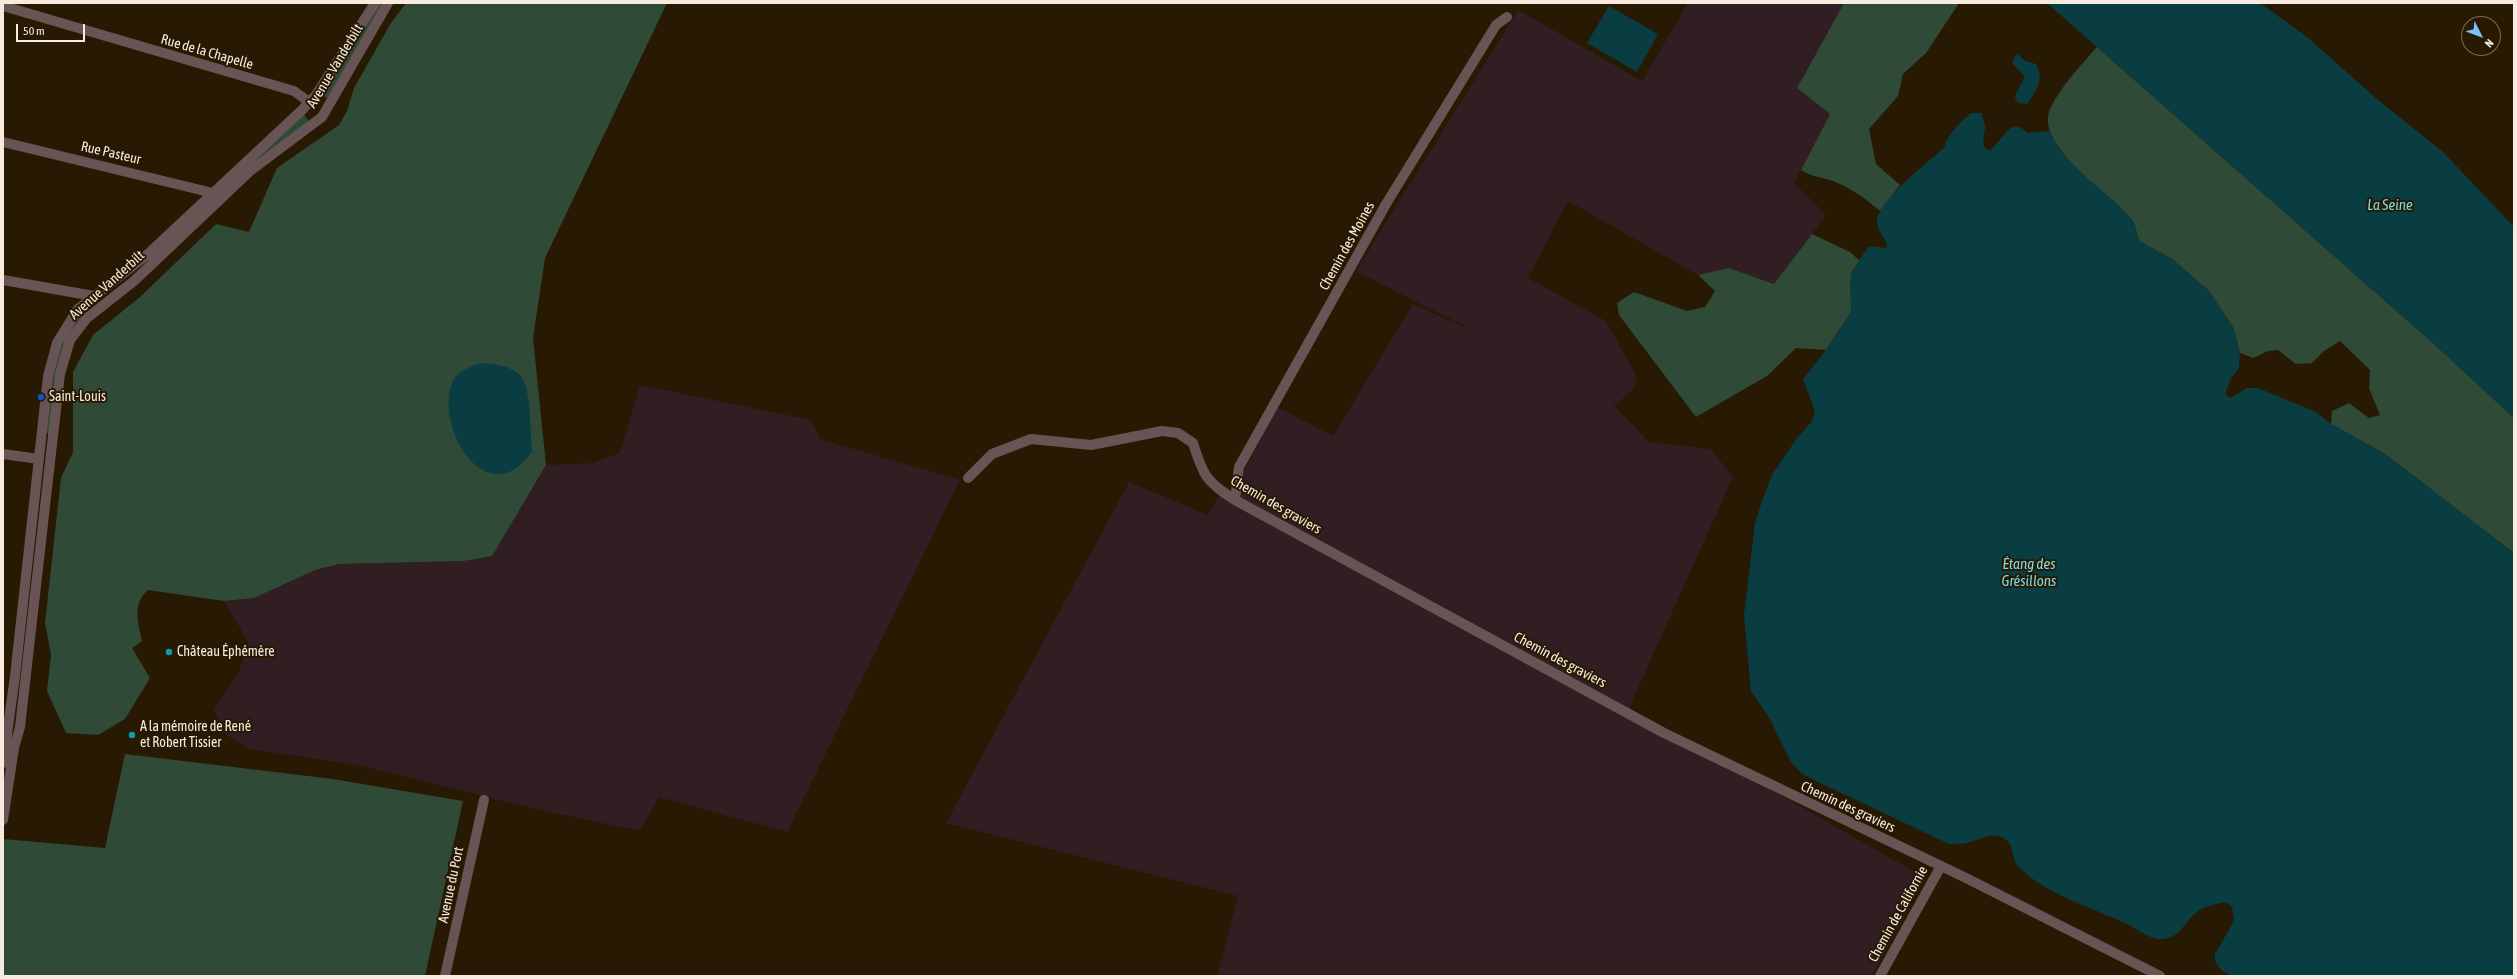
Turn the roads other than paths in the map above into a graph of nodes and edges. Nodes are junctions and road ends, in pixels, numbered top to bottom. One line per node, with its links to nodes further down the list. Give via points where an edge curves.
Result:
1 (375, 3): 5 (street, Avenue Vanderbilt)
2 (388, 3): 17 (street, Avenue Vanderbilt, via 322,117 250,170 134,282 87,318 70,340 60,374 20,727 14,748)
3 (3, 6): 5 (street, Rue de la Chapelle, via 294,91)
4 (1507, 17): 13 (street, Chemin des Moines, via 1496,25 1386,204 1239,467)
5 (309, 102): 7 (street, Avenue Vanderbilt)
6 (3, 142): 7 (street, Rue Pasteur)
7 (213, 193): 9 (street, Avenue Vanderbilt, via 148,254)
8 (3, 280): 9 (street)
9 (94, 296): 11 (street, Avenue Vanderbilt, via 70,319 53,352)
10 (3, 454): 11 (street)
11 (39, 459): 14 (street, Avenue Vanderbilt)
12 (968, 478): 13 (street, Chemin des graviers, via 992,454 1032,439 1091,445 1162,431 1178,433 1193,443 1202,473)
13 (1235, 500): 18 (street, Chemin des graviers, via 1664,733)
14 (5, 737): 15 (street, Avenue Vanderbilt)
15 (3, 763)
16 (484, 800): 19 (street, Avenue du Port)
17 (3, 820)
18 (1941, 866): 20 (street, Chemin de Californie); 21 (street, Chemin des graviers)
19 (445, 976)
20 (1880, 976)
21 (2160, 976)

